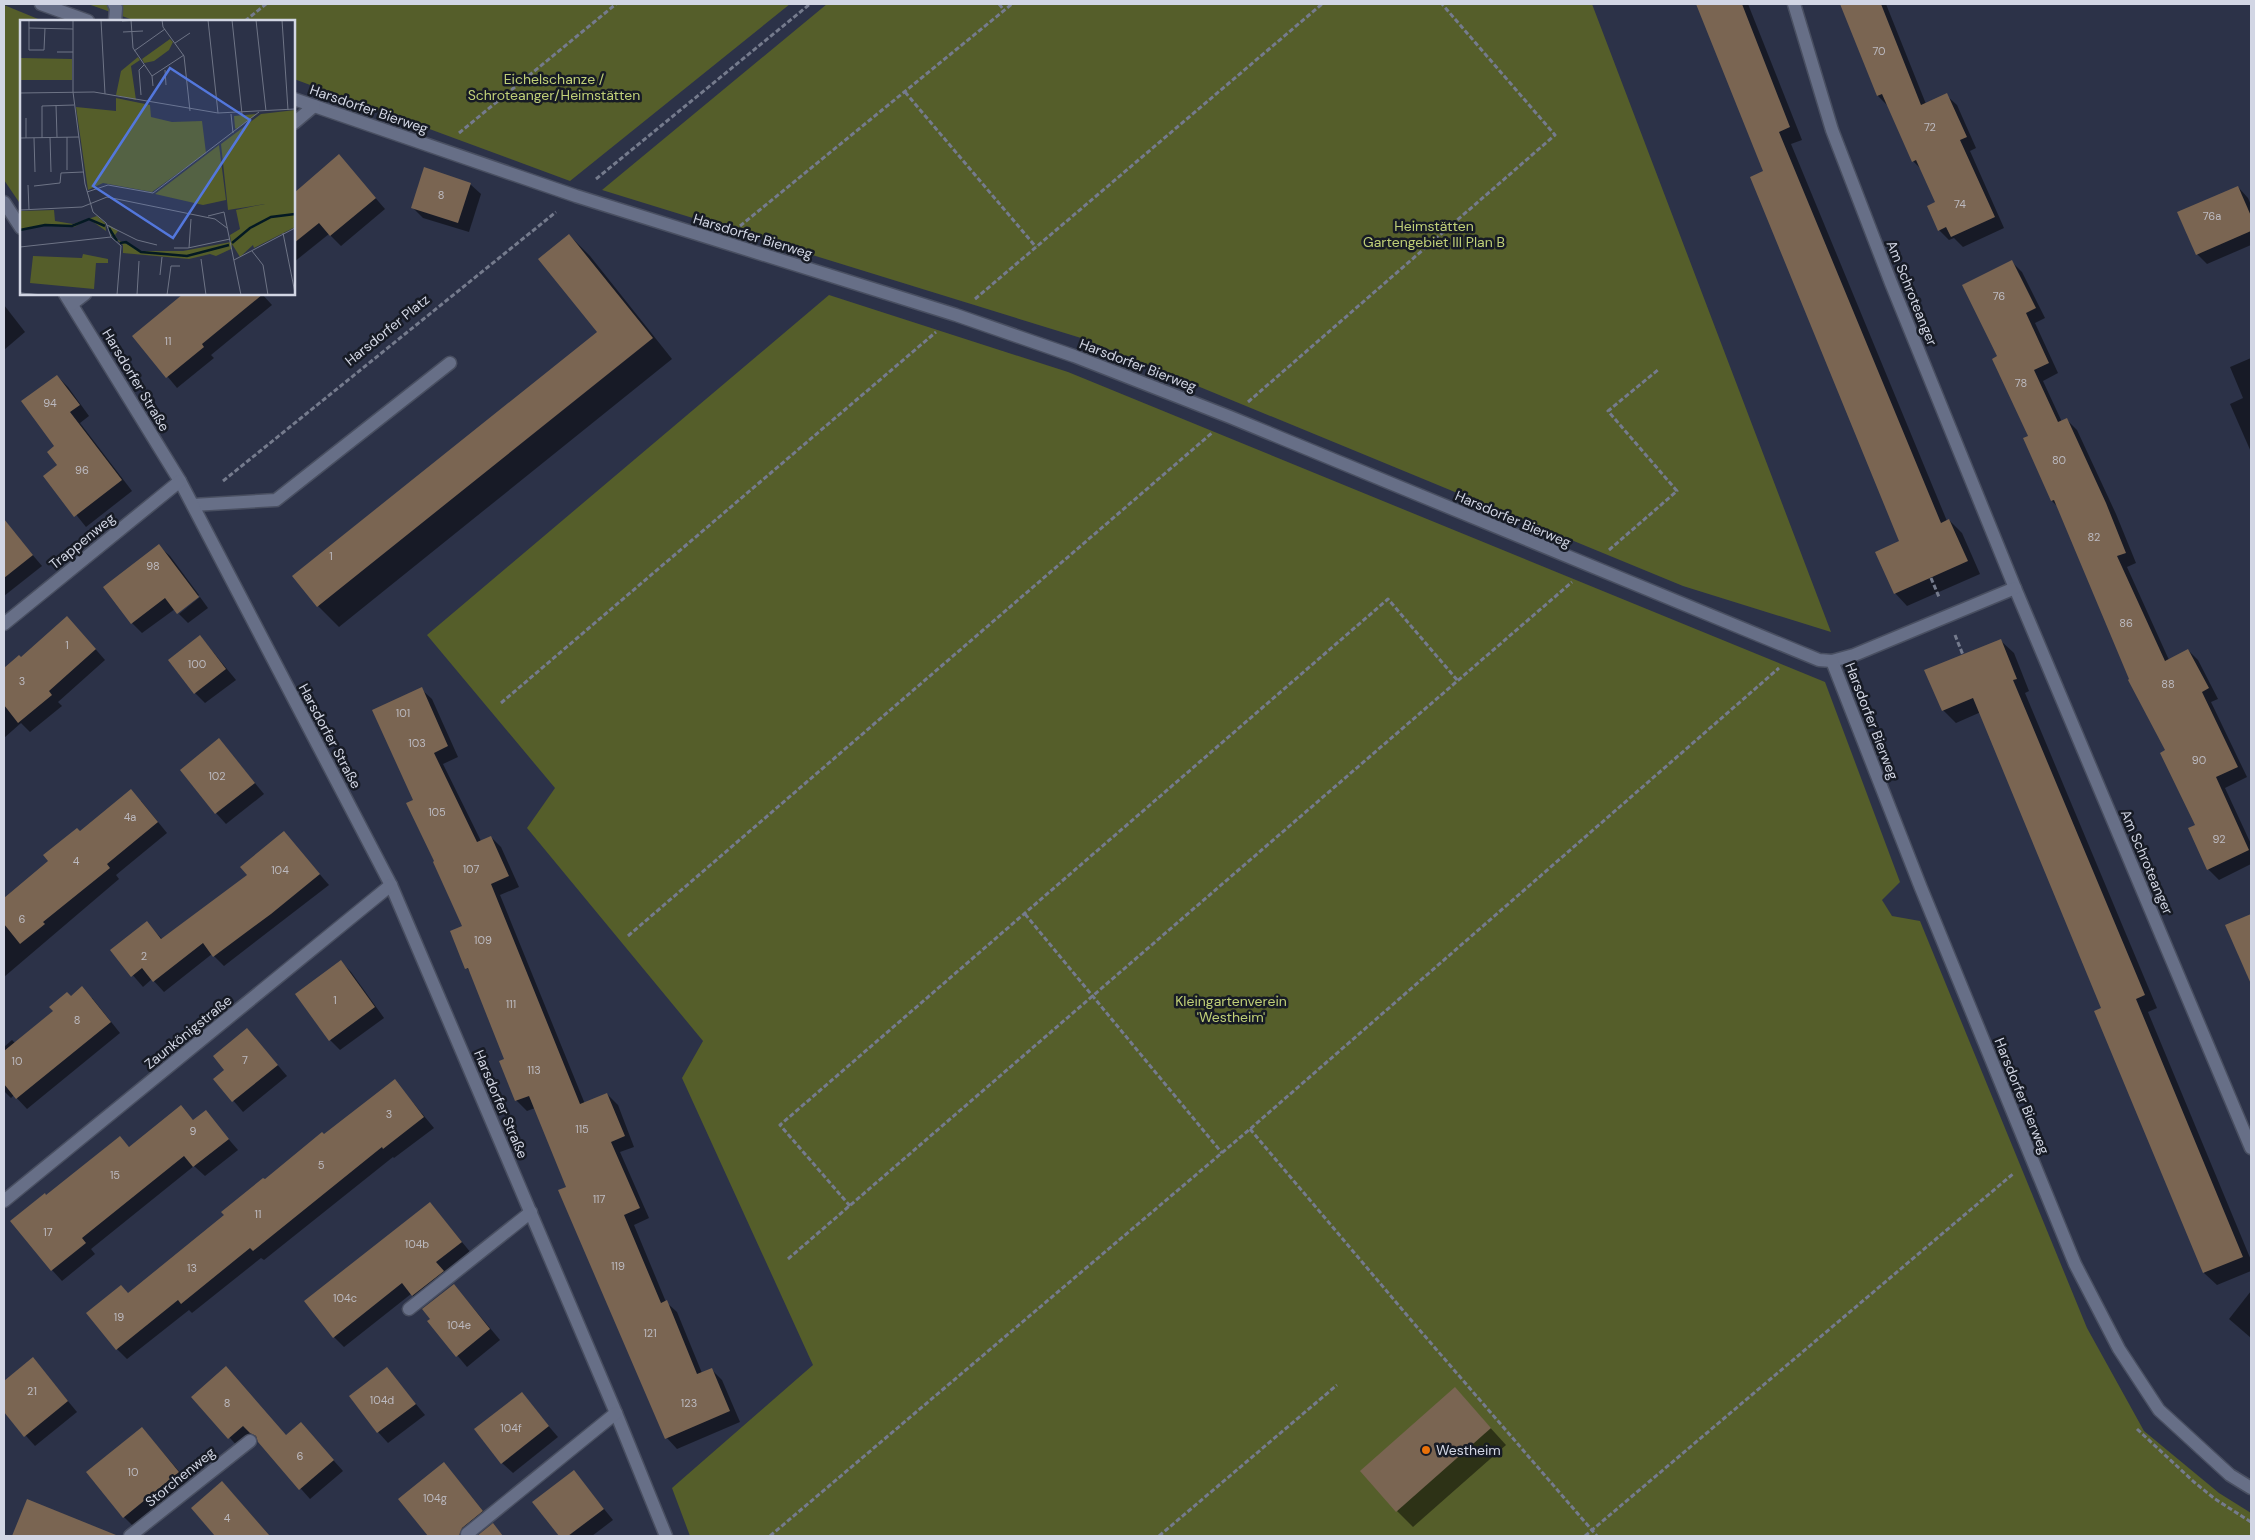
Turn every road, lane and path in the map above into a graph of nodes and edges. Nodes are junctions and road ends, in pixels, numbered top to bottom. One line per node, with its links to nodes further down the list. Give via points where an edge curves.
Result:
1 (41, 4): 12 (street)
2 (114, 4): 13 (street)
3 (266, 4): 14 (path)
4 (616, 4): 19 (path)
5 (810, 4): 20 (path, Harsdorfer Platz)
6 (999, 4): 11 (path)
7 (1012, 4): 11 (path)
8 (1322, 4): 24 (path)
9 (1442, 4): 31 (path, via 1555,135)
10 (1794, 4): 37 (street, Am Schroteanger, via 1840,152)
11 (1004, 10): 15 (path)
12 (85, 20)
13 (115, 20)
14 (246, 20)
15 (905, 92): 22 (path); 24 (path)
16 (295, 99): 17 (street, Harsdorfer Bierweg)
17 (314, 106): 18 (street); 19 (street, Harsdorfer Bierweg)
18 (295, 122)
19 (440, 149): 20 (street, Harsdorfer Bierweg)
20 (576, 196): 34 (path, Harsdorfer Platz); 36 (street, Harsdorfer Bierweg, via 956,315 1074,356 1240,421)
21 (4, 202): 23 (street)
22 (742, 225)
23 (20, 226)
24 (1036, 247): 27 (path)
25 (82, 295): 26 (street)
26 (69, 299): 33 (street, Harsdorfer Straße)
27 (974, 300)
28 (941, 328): 42 (path)
29 (450, 363): 35 (street, via 276,500)
30 (1659, 369): 36 (path, via 1608,411 1677,492)
31 (1247, 402)
32 (1216, 430): 45 (path)
33 (180, 481): 35 (street, Harsdorfer Straße); 38 (street, Trappenweg)
34 (217, 486)
35 (193, 505): 43 (street, Harsdorfer Straße)
36 (1590, 567): 39 (street, Harsdorfer Bierweg); 41 (path)
37 (2015, 588): 40 (street, via 1854,655); 48 (street, Am Schroteanger)
38 (4, 624)
39 (1798, 651): 40 (street, Harsdorfer Bierweg, via 1819,660); 47 (path)
40 (1832, 661): 50 (street, Harsdorfer Bierweg)
41 (1458, 680): 44 (path, via 1388,599); 46 (path)
42 (501, 703)
43 (391, 885): 51 (street, Zaunkönigstraße); 53 (street, Harsdorfer Straße)
44 (1025, 914): 46 (path); 52 (path, via 780,1125)
45 (628, 936)
46 (1094, 996): 49 (path); 52 (path)
47 (1250, 1129): 49 (path); 62 (path)
48 (2251, 1148)
49 (1222, 1152): 66 (path)
50 (2031, 1158): 60 (street, Harsdorfer Bierweg, via 2079,1272 2119,1349 2159,1410 2230,1475); 62 (path)
51 (4, 1201)
52 (850, 1206): 54 (path)
53 (531, 1212): 55 (street); 57 (street, Harsdorfer Straße)
54 (788, 1259)
55 (409, 1309)
56 (1337, 1385): 67 (path)
57 (616, 1413): 63 (street); 65 (street, Harsdorfer Straße)
58 (2137, 1429): 61 (path, via 2194,1482)
59 (250, 1441): 64 (street, Storchenweg)
60 (2251, 1488)
61 (2251, 1522)
62 (1592, 1530): 68 (path); 69 (path)
63 (467, 1534)
64 (130, 1536)
65 (666, 1536)
66 (770, 1536)
67 (1159, 1536)
68 (1585, 1536)
69 (1597, 1536)

